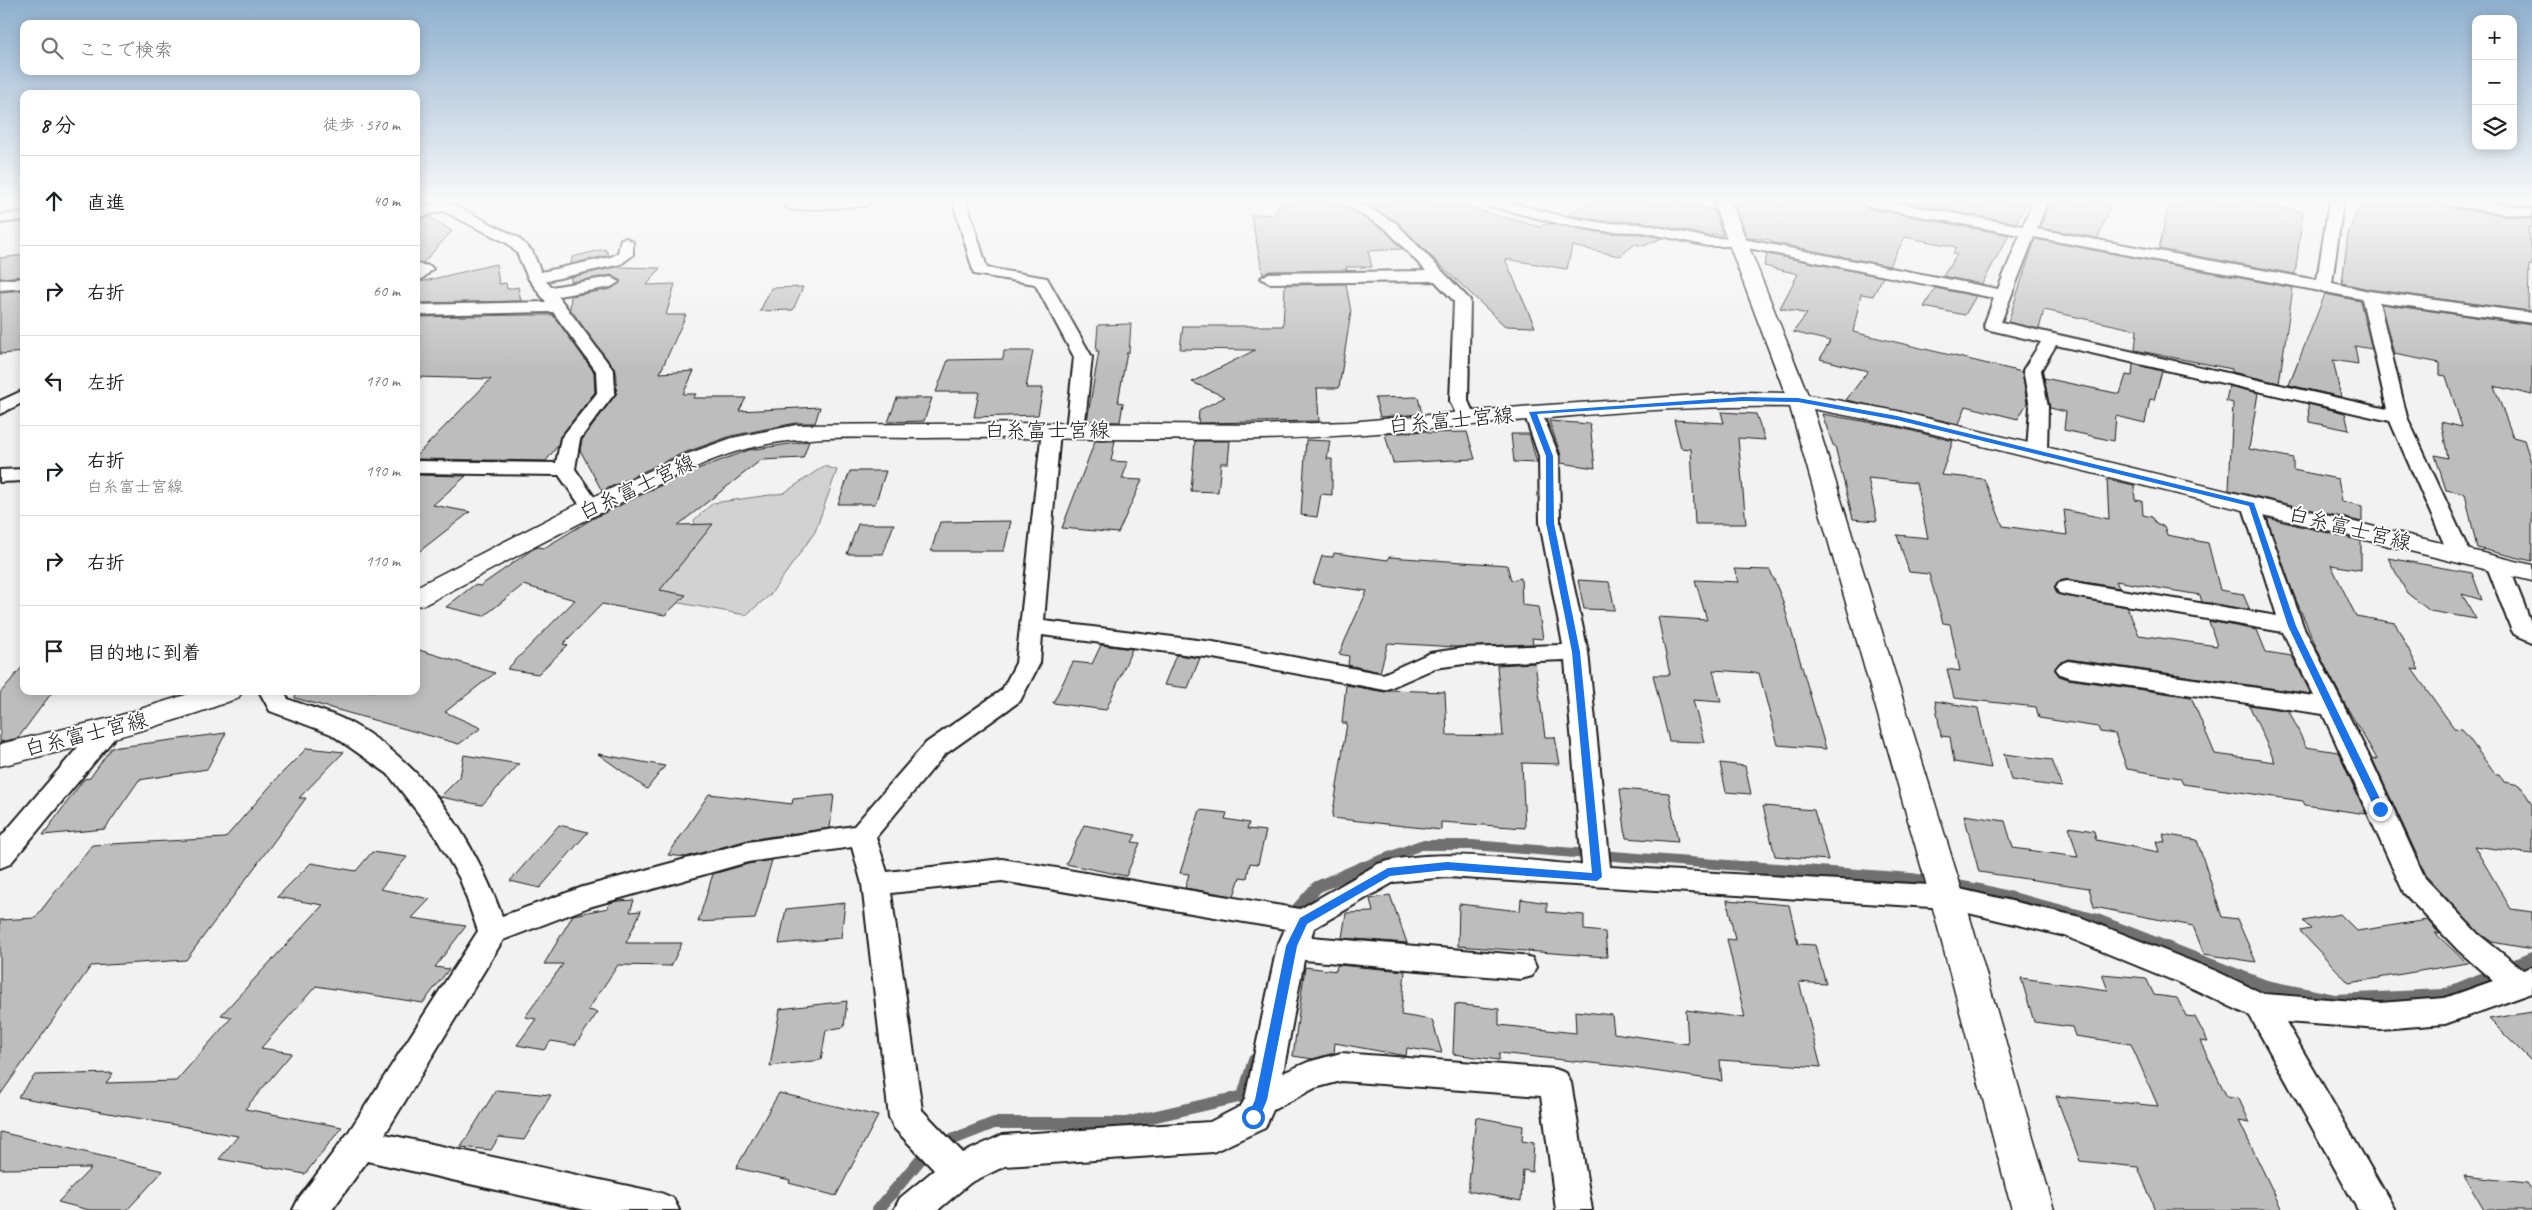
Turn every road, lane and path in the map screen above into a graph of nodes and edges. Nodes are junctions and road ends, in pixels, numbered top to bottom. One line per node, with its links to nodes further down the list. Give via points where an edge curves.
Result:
1 (527, 258): 11 (street)
2 (620, 258): 11 (street)
3 (976, 258): 30 (street, via 980,271 993,276 1023,275 1041,281 1083,357)
4 (1423, 258): 10 (street)
5 (1744, 258): 25 (main road)
6 (1820, 258): 18 (street)
7 (2018, 258): 18 (street)
8 (2174, 258): 16 (street)
9 (2328, 258): 16 (street)
10 (1440, 276): 12 (street); 29 (street, via 1462,300 1459,401)
11 (536, 278): 17 (street)
12 (1269, 278)
13 (611, 282): 17 (street)
14 (20, 284): 15 (street)
15 (0, 286)
16 (2324, 286): 19 (street)
17 (547, 293): 20 (street)
18 (2003, 295): 23 (street, via 1992,325)
19 (2369, 296): 22 (street); 28 (street)
20 (558, 307): 21 (street); 33 (street, via 605,371 606,393 571,438)
21 (420, 310)
22 (2532, 318)
23 (2051, 339): 28 (street); 31 (street, via 2032,370 2039,407)
24 (20, 397): 26 (street)
25 (1798, 400): 27 (main road, 白糸富士宮線, via 1743,399); 31 (main road, 白糸富士宮線, via 1897,418); 57 (main road)
26 (0, 408)
27 (1533, 412): 29 (main road, 白糸富士宮線); 46 (street, via 1549,456 1550,523)
28 (2398, 417): 38 (street)
29 (1467, 418): 30 (main road, 白糸富士宮線, via 1350,429 1270,432)
30 (1063, 430): 37 (main road, 白糸富士宮線, via 796,432 740,443 690,461); 44 (street)
31 (2037, 451): 36 (main road, 白糸富士宮線)
32 (420, 467): 33 (street)
33 (566, 469): 37 (street)
34 (20, 475): 35 (street)
35 (0, 476)
36 (2252, 504): 38 (main road, 白糸富士宮線); 43 (street)
37 (591, 507): 42 (main road, 白糸富士宮線)
38 (2460, 555): 39 (main road, 白糸富士宮線)
39 (2497, 564): 40 (main road, 白糸富士宮線); 45 (street, via 2522,629)
40 (2532, 573)
41 (2067, 588): 43 (street)
42 (420, 596)
43 (2292, 626): 50 (street)
44 (1033, 627): 46 (street, via 1213,650 1385,682 1430,661 1464,656); 53 (street, via 1028,663 1011,695 935,749)
45 (2532, 635)
46 (1576, 652): 55 (street)
47 (2068, 669): 50 (street)
48 (218, 695): 51 (main road, 白糸富士宮線)
49 (274, 695): 58 (street, via 280,705 340,728 397,768 443,825 470,870)
50 (2332, 707): 61 (street, via 2414,885 2468,942)
51 (108, 730): 52 (main road, 白糸富士宮線); 54 (street)
52 (0, 755)
53 (862, 834): 56 (street); 58 (street, via 748,852 583,898)
54 (0, 857)
55 (1597, 877): 57 (street); 59 (street, via 1447,866 1388,872)
56 (876, 884): 59 (street, via 1002,870); 65 (street, via 906,1117)
57 (1947, 896): 62 (street, via 2070,925 2205,980); 70 (main road)
58 (493, 932): 64 (street)
59 (1298, 934): 60 (street); 63 (street)
60 (1520, 967)
61 (2525, 982): 62 (street, via 2445,1011 2380,1016)
62 (2261, 1007): 71 (street)
63 (1261, 1100): 65 (street, via 1253,1117 1213,1137 1002,1151); 69 (street, via 1308,1076 1341,1067 1555,1083)
64 (360, 1144): 66 (street); 67 (street)
65 (958, 1172): 68 (street)
66 (311, 1210)
67 (662, 1210)
68 (912, 1210)
69 (1574, 1210)
70 (2033, 1210)
71 (2377, 1210)

